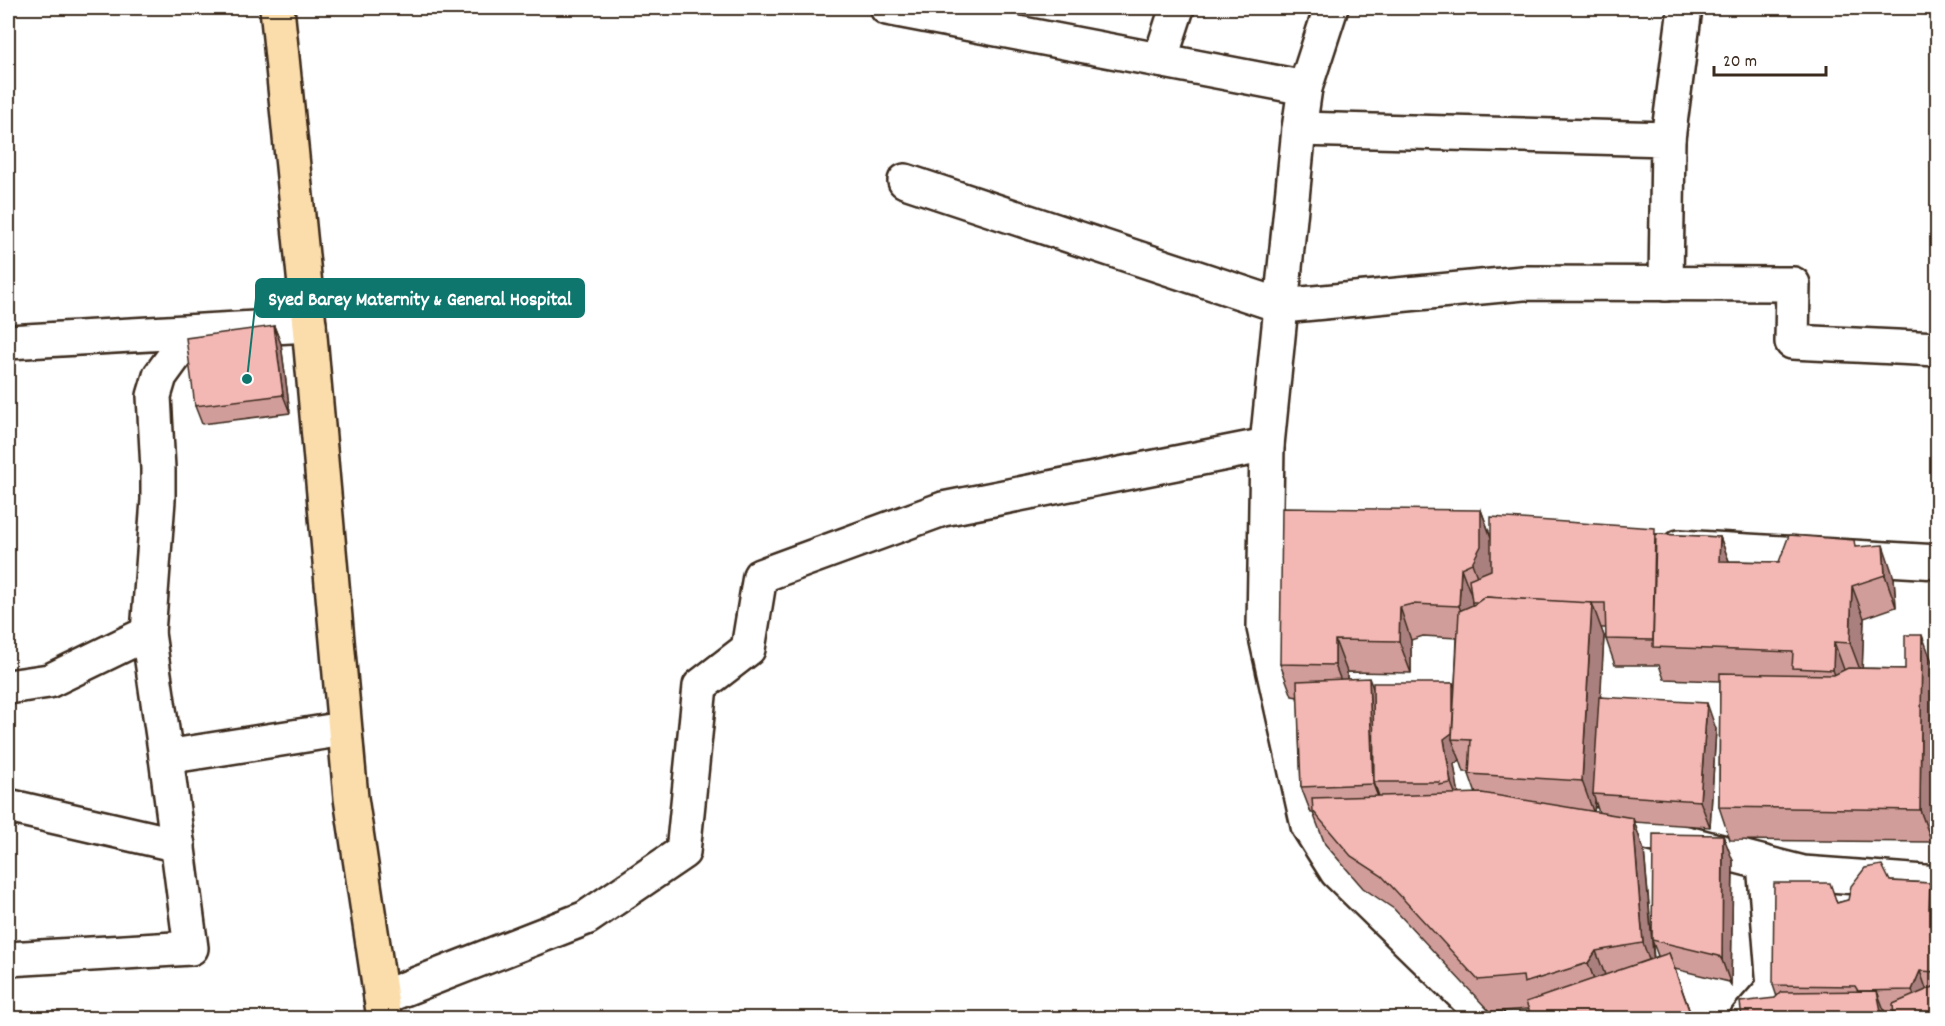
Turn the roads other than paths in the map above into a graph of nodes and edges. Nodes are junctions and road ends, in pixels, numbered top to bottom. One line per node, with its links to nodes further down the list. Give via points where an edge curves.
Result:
1 (277, 8): 13 (main road)
2 (887, 8): 6 (street)
3 (1176, 8): 6 (street)
4 (1331, 8): 7 (street)
5 (1685, 8): 9 (street)
6 (1160, 60): 7 (street)
7 (1305, 88): 8 (street)
8 (1299, 129): 9 (street); 12 (street)
9 (1668, 139): 11 (street)
10 (905, 182): 12 (street)
11 (1666, 284): 12 (street, via 1522,283); 16 (street, via 1793,284 1792,342)
12 (1282, 306): 17 (street)
13 (309, 325): 14 (street); 22 (main road)
14 (192, 332): 15 (street); 20 (street, via 160,376 154,396 158,500)
15 (8, 342)
16 (1938, 349)
17 (1267, 445): 27 (street, via 1278,524 1264,628); 32 (street, via 943,509 760,576 748,649 699,686 683,852 586,918)
18 (1655, 546): 19 (street)
19 (1938, 562)
20 (148, 633): 21 (street, via 49,681); 23 (street)
21 (8, 687)
22 (344, 729): 23 (street); 32 (main road)
23 (166, 757): 28 (street)
24 (8, 806): 28 (street)
25 (1564, 822): 29 (street, via 1632,829)
26 (1344, 823): 27 (street)
27 (1308, 826): 33 (street, via 1337,872)
28 (178, 845): 31 (street, via 191,948)
29 (1764, 863): 30 (street, via 1803,873); 34 (street, via 1774,987)
30 (1938, 883)
31 (8, 959)
32 (382, 1008)
33 (1487, 1018)
34 (1747, 1018)

